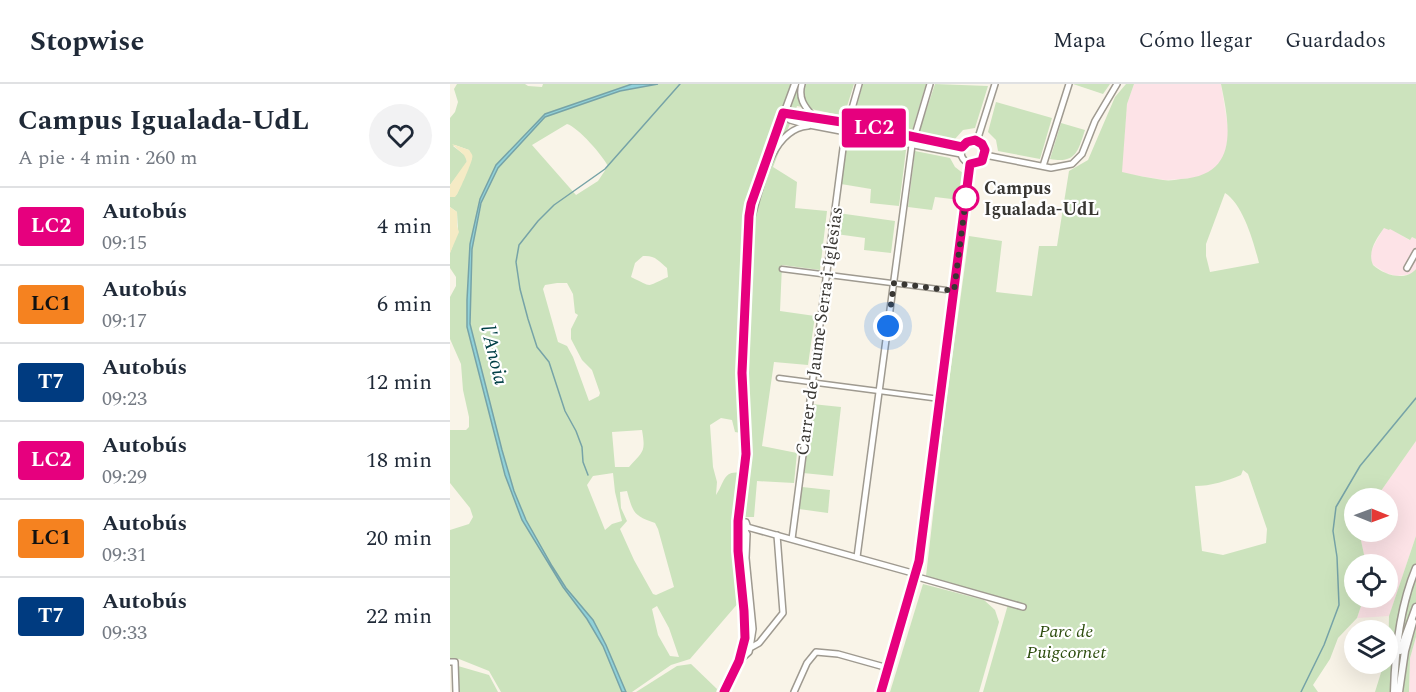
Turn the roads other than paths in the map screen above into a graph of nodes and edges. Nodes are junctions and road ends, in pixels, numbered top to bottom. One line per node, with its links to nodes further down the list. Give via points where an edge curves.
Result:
1 (795, 84): 8 (street)
2 (802, 84): 9 (street, via 801,98)
3 (860, 84): 10 (street, Carrer de Jaume Serra i Iglesias)
4 (930, 84): 13 (street)
5 (995, 84): 14 (street)
6 (1069, 84): 20 (street)
7 (1117, 84): 20 (street, via 1095,121 1082,154 1072,164 1059,168)
8 (783, 113): 9 (street); 11 (street, via 790,120); 21 (street, via 751,204)
9 (814, 117): 10 (street)
10 (848, 123): 12 (street, Carrer de Jaume Serra i Iglesias); 13 (street)
11 (813, 126): 12 (street); 21 (street, via 792,132 776,147)
12 (845, 133): 15 (street); 25 (street, Carrer de Jaume Serra i Iglesias)
13 (914, 136): 15 (street); 16 (street)
14 (977, 141): 16 (street, via 968,141); 18 (street, via 984,146)
15 (912, 145): 17 (street); 26 (street)
16 (962, 147): 17 (street)
17 (961, 154): 19 (street)
18 (985, 155): 19 (street, via 980,162); 20 (street)
19 (970, 164): 27 (street)
20 (1043, 166)
21 (748, 228): 32 (street, via 742,373 746,454 738,521)
22 (1416, 252): 23 (street)
23 (1407, 268)
24 (782, 269): 25 (street)
25 (826, 275): 26 (street); 29 (street, Carrer de Jaume Serra i Iglesias)
26 (894, 283): 27 (street); 30 (street)
27 (954, 291): 31 (street)
28 (779, 378): 29 (street)
29 (812, 382): 30 (street); 34 (street, Carrer de Jaume Serra i Iglesias)
30 (880, 391): 31 (street); 35 (street)
31 (940, 399): 37 (street)
32 (743, 529): 33 (street); 41 (street, via 738,551)
33 (777, 535): 34 (street); 41 (street, via 783,613 759,643)
34 (792, 539): 35 (street)
35 (857, 557): 37 (street)
36 (1416, 568): 44 (street, via 1398,638)
37 (915, 574): 38 (street); 43 (street)
38 (1023, 606)
39 (1416, 607): 44 (street, via 1401,646)
40 (1416, 614): 44 (street)
41 (747, 647): 46 (street)
42 (450, 662): 45 (street, via 455,662)
43 (888, 668): 47 (street, via 816,652); 48 (street)
44 (1396, 691)
45 (456, 692)
46 (724, 692)
47 (794, 692)
48 (881, 692)

